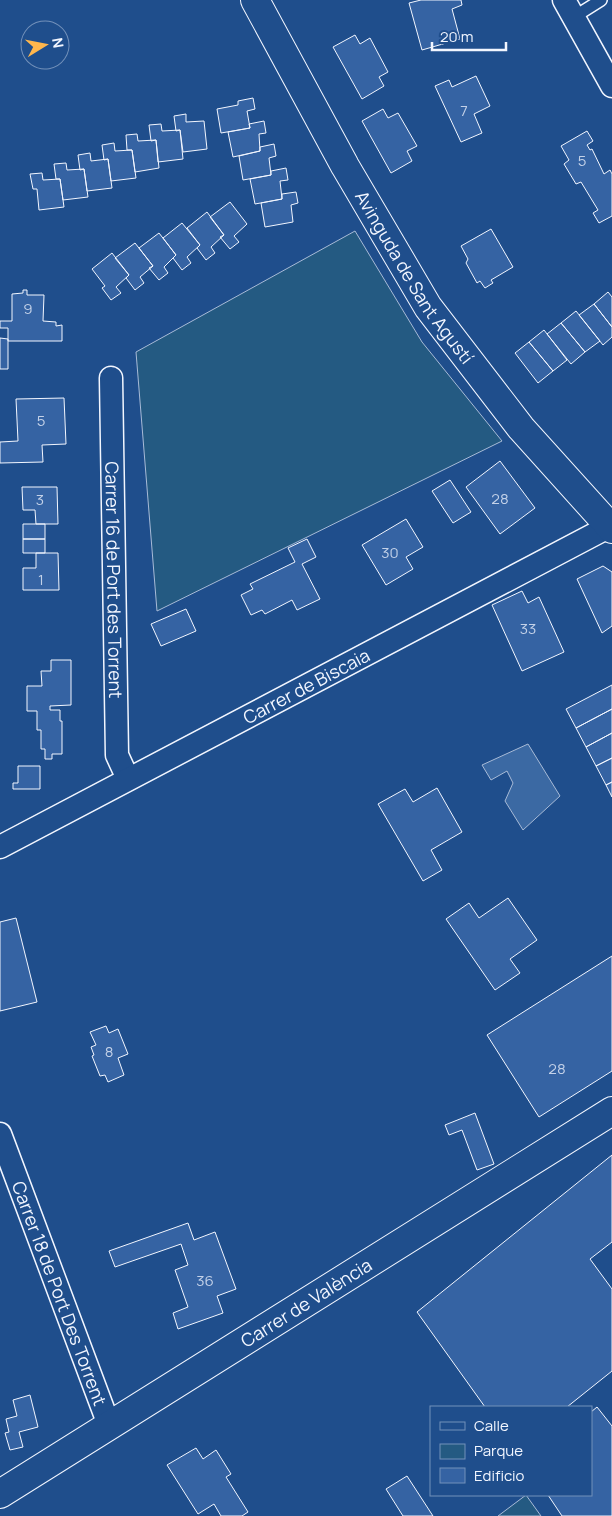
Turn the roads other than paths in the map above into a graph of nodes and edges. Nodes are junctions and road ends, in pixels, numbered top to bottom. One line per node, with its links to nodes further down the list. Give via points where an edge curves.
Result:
1 (255, 0): 6 (street, Avinguda de Sant Agustí, via 345,166 428,307 521,428)
2 (602, 0): 3 (lane)
3 (569, 8): 4 (street)
4 (612, 86)
5 (110, 378): 7 (street, Carrer 16 de Port des Torrent, via 117,755)
6 (611, 527): 7 (street, Carrer de Biscaia)
7 (128, 779): 8 (street, Carrer de Biscaia)
8 (0, 847)
9 (612, 1111): 11 (street, Carrer de València)
10 (0, 1134): 11 (street, Carrer 18 de Port Des Torrent)
11 (109, 1425): 12 (street, Carrer de València)
12 (0, 1494)

